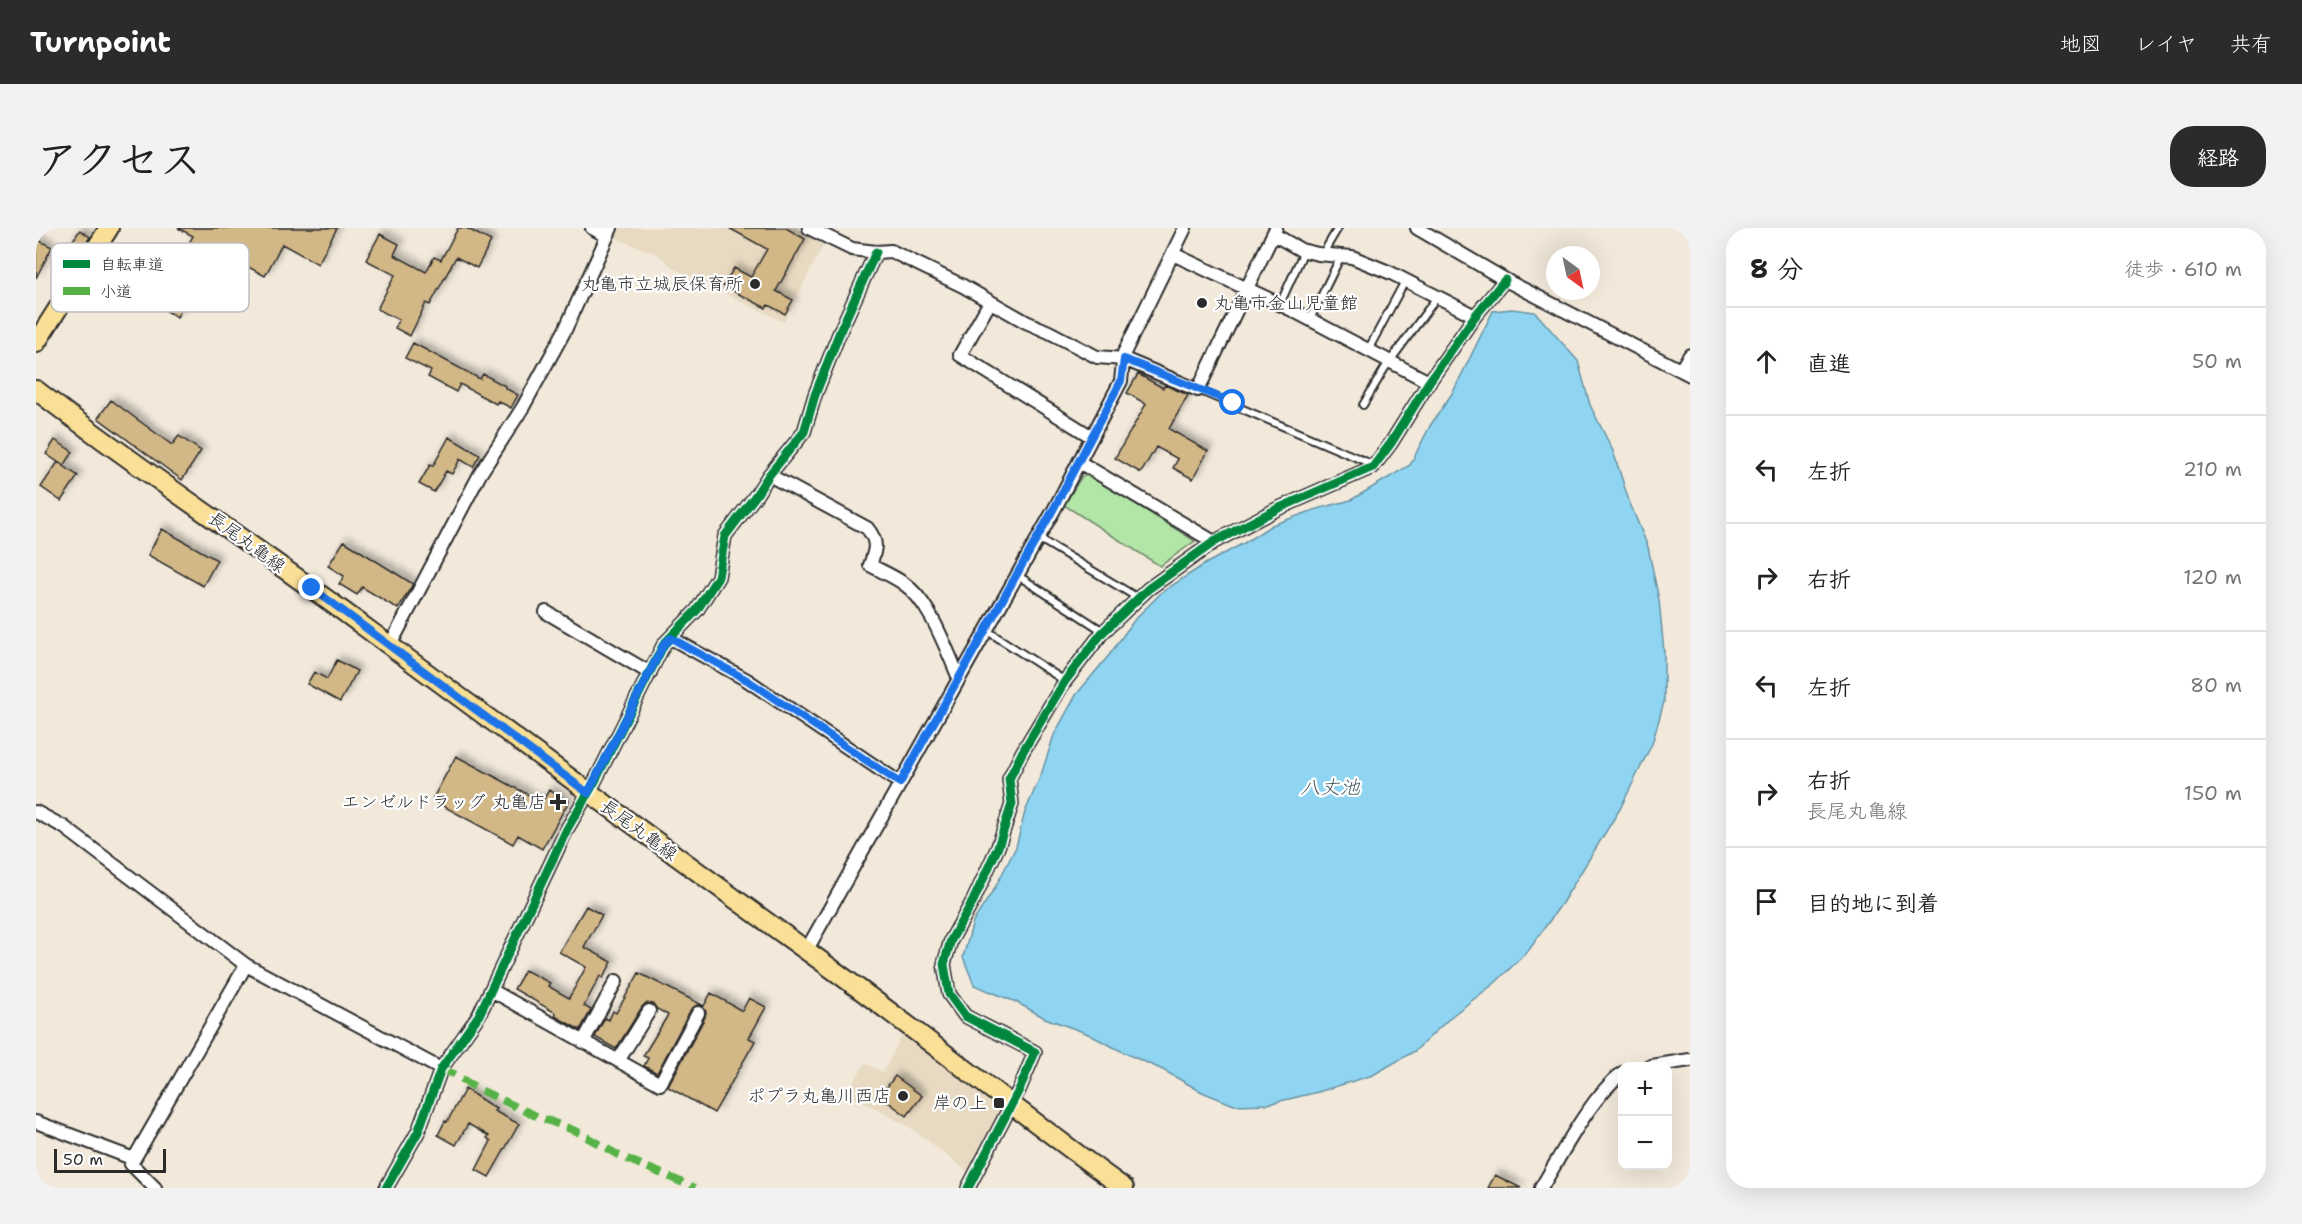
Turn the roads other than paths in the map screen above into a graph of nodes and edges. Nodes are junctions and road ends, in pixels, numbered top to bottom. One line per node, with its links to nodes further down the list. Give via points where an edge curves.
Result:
1 (109, 228): 9 (main road)
2 (592, 228): 8 (street)
3 (809, 228): 11 (street, via 852,249)
4 (1185, 228): 12 (street)
5 (1338, 228): 13 (lane)
6 (1418, 228): 15 (street)
7 (1274, 231): 10 (street); 17 (street)
8 (609, 232): 46 (street, via 565,330 480,474)
9 (99, 243)
10 (1304, 251): 13 (street); 20 (lane)
11 (876, 252): 19 (street, via 891,251); 37 (street, via 841,328 804,432)
12 (1173, 254): 17 (street); 27 (street)
13 (1322, 255): 14 (street)
14 (1341, 256): 16 (street, via 1352,257); 23 (lane)
15 (1505, 280): 22 (street); 29 (street)
16 (1405, 281): 18 (street); 25 (lane)
17 (1246, 289): 20 (street); 32 (street)
18 (1437, 297): 22 (street); 28 (lane)
19 (990, 302): 27 (street, via 1097,357); 34 (street, via 960,355)
20 (1279, 304): 23 (street)
21 (56, 312): 24 (main road)
22 (1475, 316): 30 (street)
23 (1310, 320): 25 (street)
24 (36, 343)
25 (1368, 350): 28 (street)
26 (1690, 355): 29 (street)
27 (1124, 359): 32 (street); 34 (street, via 1121,381)
28 (1389, 362): 30 (street); 33 (lane)
29 (1685, 372)
30 (1429, 382): 36 (street)
31 (36, 390): 46 (main road, 長尾丸亀線)
32 (1198, 390): 36 (lane)
33 (1363, 405)
34 (1092, 437): 35 (street)
35 (1079, 462): 38 (street); 39 (street)
36 (1374, 465): 39 (street, via 1276,508)
37 (769, 475): 45 (street, via 725,536 718,577 697,610); 48 (street, via 867,528 875,537 876,547 870,565 914,594 932,620)
38 (1038, 538): 40 (street); 41 (lane)
39 (1214, 542): 41 (street)
40 (1017, 575): 43 (street); 44 (lane)
41 (1138, 598): 44 (street)
42 (546, 612): 47 (street)
43 (986, 630): 48 (street); 49 (lane)
44 (1104, 631): 49 (street)
45 (671, 638): 47 (street); 50 (street, via 747,680)
46 (388, 645): 51 (main road, 長尾丸亀線)
47 (650, 673): 51 (street)
48 (959, 678): 50 (street)
49 (1065, 681): 65 (street, via 1009,779 1012,804 998,847 951,940 944,964 949,994 965,1016 1035,1052)
50 (900, 783): 53 (street)
51 (588, 793): 53 (main road, 長尾丸亀線); 56 (street)
52 (36, 812): 54 (street, via 64,827)
53 (806, 951): 65 (main road, 長尾丸亀線)
54 (246, 965): 63 (street); 67 (street)
55 (616, 981): 59 (street)
56 (491, 990): 59 (street); 63 (street, via 479,1015)
57 (649, 1011): 61 (street)
58 (698, 1013): 61 (street, via 660,1084)
59 (583, 1042): 61 (street)
60 (1690, 1060): 62 (street)
61 (618, 1061)
62 (1672, 1063)
63 (441, 1069): 69 (street, via 418,1131)
64 (1618, 1077): 72 (street, via 1597,1099)
65 (1011, 1105): 70 (street); 71 (main road, 長尾丸亀線)
66 (36, 1122): 67 (street)
67 (134, 1159): 68 (street, via 131,1164)
68 (155, 1188)
69 (386, 1188)
70 (968, 1188)
71 (1124, 1188)
72 (1541, 1188)

